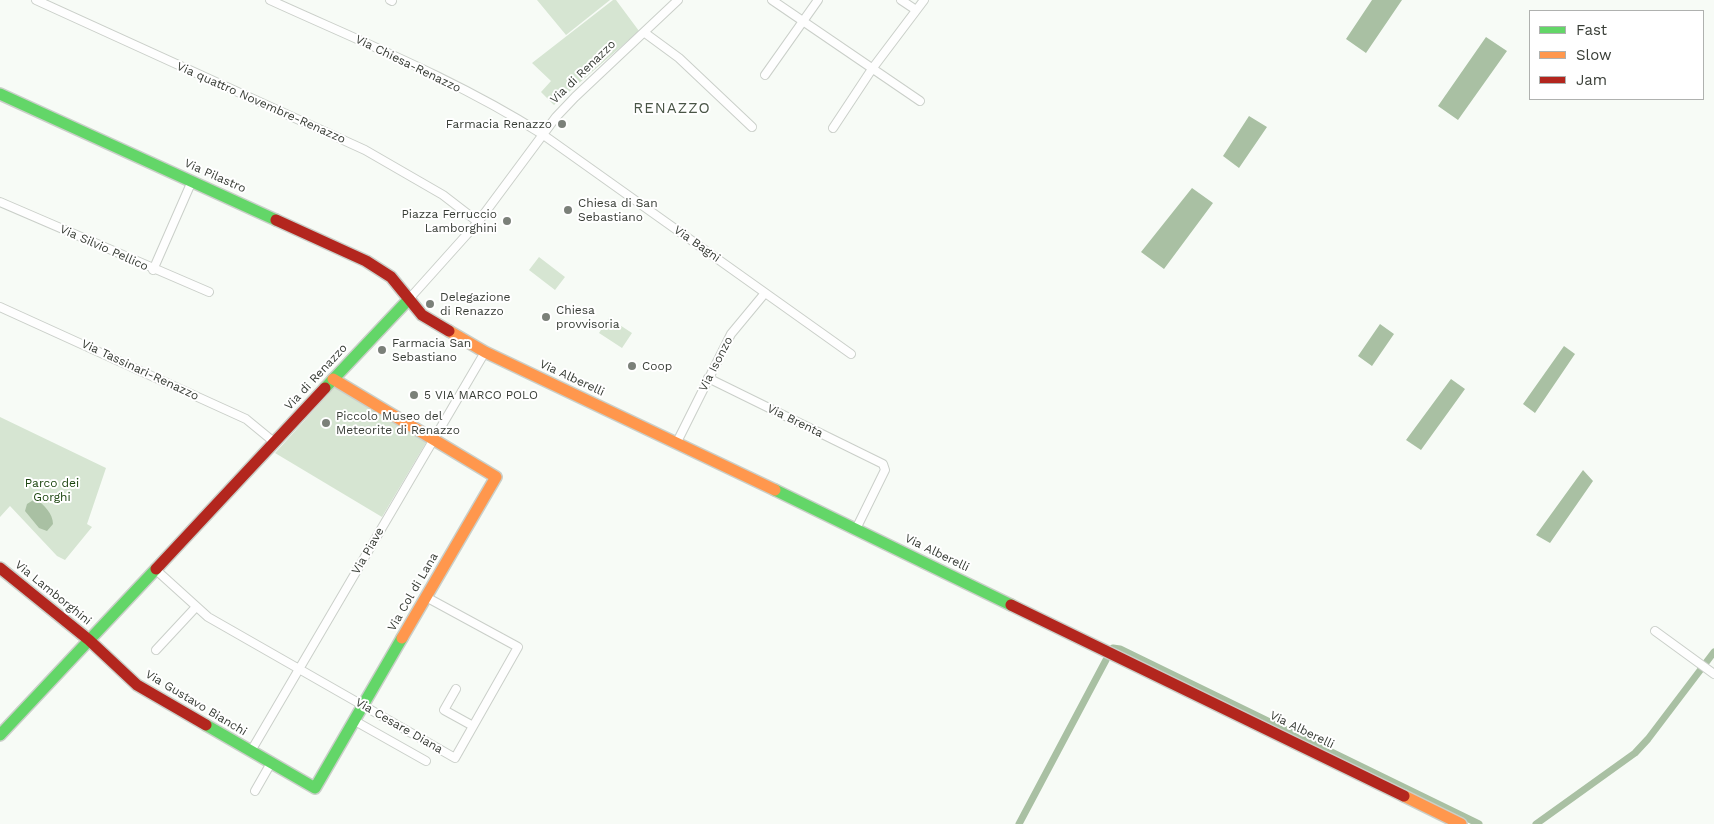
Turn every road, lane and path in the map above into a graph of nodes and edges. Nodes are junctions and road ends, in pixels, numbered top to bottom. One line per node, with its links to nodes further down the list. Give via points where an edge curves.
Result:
1 (36, 0): 21 (street, Via quattro Novembre-Renazzo, via 366,150 443,195)
2 (270, 0): 8 (street, Via Chiesa-Renazzo)
3 (678, 0): 11 (street, Via di Renazzo)
4 (772, 0): 10 (street)
5 (818, 0): 10 (street)
6 (901, 0): 9 (street)
7 (924, 0): 9 (street)
8 (287, 3): 18 (street, Via Chiesa-Renazzo, via 500,107)
9 (916, 10): 12 (street)
10 (803, 22): 12 (street); 13 (street)
11 (645, 33): 16 (street, via 679,58); 18 (street, Via di Renazzo, via 574,96)
12 (872, 69): 15 (street); 17 (street)
13 (765, 75)
14 (0, 94): 19 (street, Via Pilastro)
15 (920, 101)
16 (752, 127)
17 (833, 128)
18 (542, 134): 21 (street, Via di Renazzo); 24 (street, Via Bagni)
19 (192, 181): 22 (street); 25 (street, Via Pilastro, via 366,261 387,274)
20 (0, 202): 22 (street, Via Silvio Pellico)
21 (478, 222): 25 (street, Via di Renazzo)
22 (153, 270): 23 (street, Via Silvio Pellico)
23 (209, 292)
24 (765, 293): 28 (street, Via Bagni); 29 (street, Via Isonzo, via 730,334)
25 (409, 299): 27 (street, Via Alberelli, via 422,315); 30 (street, Via di Renazzo)
26 (0, 307): 32 (street, Via Tassinari-Renazzo, via 246,419)
27 (485, 352): 31 (street, Via Piave); 33 (street, Via Alberelli)
28 (851, 354)
29 (708, 378): 33 (street, Via Isonzo); 34 (street, Via Brenta, via 883,464 885,470)
30 (334, 379): 31 (street); 32 (street, Via di Renazzo)
31 (434, 439): 37 (street, Via Col di Lana, via 496,477); 42 (street, Via Piave)
32 (274, 442): 36 (street, Via di Renazzo)
33 (677, 442): 34 (street, Via Alberelli)
34 (856, 529): 54 (street, Via Alberelli)
35 (0, 568): 40 (street, Via Lamborghini)
36 (155, 570): 38 (street); 40 (street, Via di Renazzo)
37 (426, 597): 45 (street, Via Col di Lana); 47 (street, Via Cesare Diana, via 518,647)
38 (196, 607): 41 (street, Via Gustavo Bianchi); 42 (street, Via Cesare Diana)
39 (1655, 631): 43 (street)
40 (89, 640): 48 (street, Via di Renazzo); 49 (street, Via Gustavo Bianchi, via 137,685)
41 (156, 650)
42 (299, 669): 45 (street, Via Cesare Diana); 49 (street, Via Piave)
43 (1711, 672)
44 (456, 689): 47 (street, via 444,710)
45 (364, 706): 46 (street, Via Col di Lana); 47 (street, Via Cesare Diana, via 455,758)
46 (355, 721): 50 (street); 52 (street, Via Col di Lana)
47 (473, 726)
48 (0, 735)
49 (251, 751): 51 (street, Via Gustavo Bianchi)
50 (426, 761)
51 (271, 763): 52 (street, Via Gustavo Bianchi); 53 (street)
52 (315, 788)
53 (255, 791)
54 (1461, 824)

